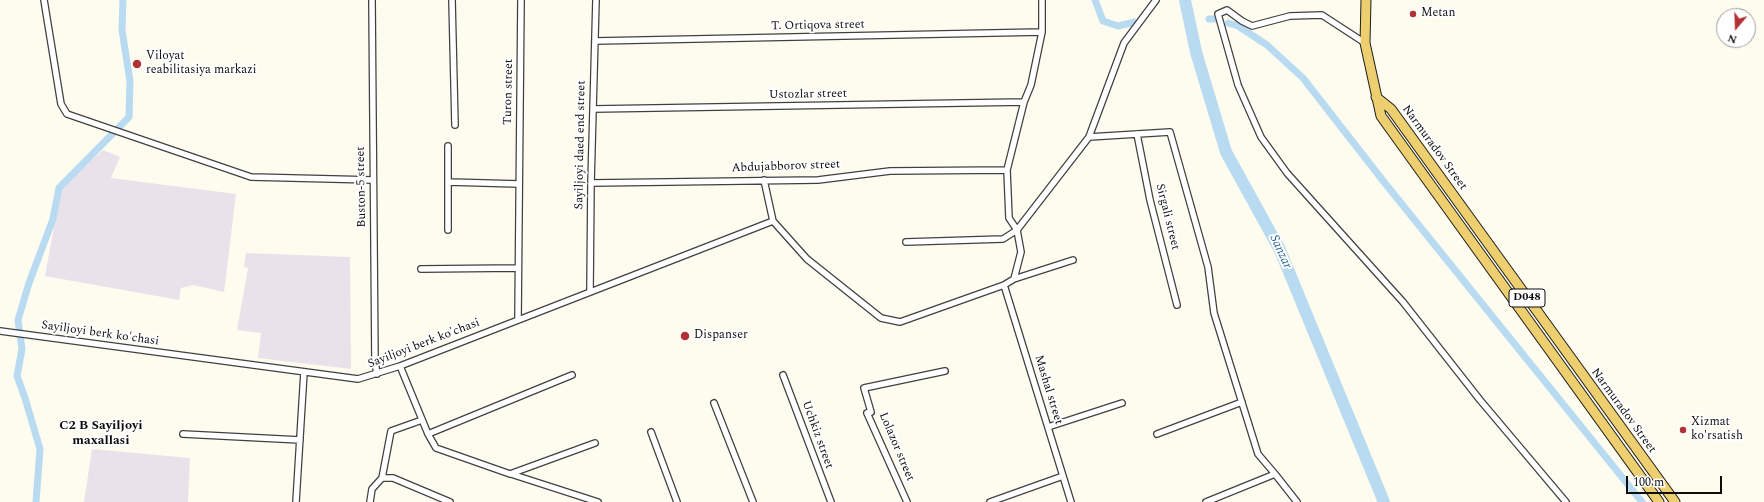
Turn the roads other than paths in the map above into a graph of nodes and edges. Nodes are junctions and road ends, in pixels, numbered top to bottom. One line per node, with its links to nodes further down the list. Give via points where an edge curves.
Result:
1 (44, 0): 20 (street, via 61,104 67,114 251,177)
2 (372, 0): 20 (street, Buston-5 street)
3 (452, 0): 15 (street)
4 (521, 0): 24 (street, Turon street)
5 (596, 0): 10 (street, Sayiljoyi daed end street)
6 (1042, 0): 9 (street)
7 (1156, 0): 17 (street, via 1124,43)
8 (1366, 0): 11 (main road, D048)
9 (1042, 32): 10 (street, T. Ortiqova street); 13 (street, via 1031,85)
10 (595, 41): 14 (street, Sayiljoyi daed end street)
11 (1365, 43): 12 (main road, D048); 71 (street, via 1322,14 1290,16 1252,26 1227,10 1218,14 1238,85 1265,143 1287,172 1403,302 1480,400)
12 (1376, 97): 72 (main road, Narmuradov Street / D048, via 1381,116); 73 (main road, Narmuradov Street / D048, via 1391,109)
13 (1024, 102): 14 (street, Ustozlar street); 19 (street)
14 (592, 109): 23 (street, Sayiljoyi daed end street)
15 (455, 125)
16 (1137, 134): 17 (street); 35 (street, Sirgali street, via 1150,200); 44 (street, via 1170,132 1208,267 1214,313)
17 (1089, 137): 27 (street)
18 (448, 146): 22 (street)
19 (1007, 170): 21 (street, Abdujabborov street, via 890,171 818,180); 27 (street, via 1009,218)
20 (373, 180): 41 (street, Buston-5 street)
21 (764, 180): 23 (street, Abdujabborov street); 25 (street)
22 (448, 182): 24 (street); 26 (street)
23 (590, 183): 34 (street, Sayiljoyi daed end street)
24 (519, 184): 30 (street, Turon street)
25 (773, 221): 33 (street, via 807,259 881,318 900,322); 34 (street, Sayiljoyi berk ko'chasi)
26 (448, 230)
27 (1017, 230): 28 (street, via 1003,239); 32 (street, via 1021,252)
28 (906, 242)
29 (1073, 260): 32 (street)
30 (517, 268): 31 (street); 36 (street, Turon street)
31 (420, 269)
32 (1014, 279): 33 (street)
33 (1004, 285): 48 (street, Mashal street)
34 (590, 291): 36 (street, Sayiljoyi berk ko'chasi)
35 (1177, 305)
36 (518, 319): 38 (street, Sayiljoyi berk ko'chasi)
37 (3, 332): 40 (street, Sayiljoyi berk ko'chasi)
38 (400, 366): 41 (street, Sayiljoyi berk ko'chasi); 47 (street)
39 (945, 371): 66 (street, Lolazor street, via 864,388 871,412 867,413)
40 (304, 372): 41 (street, Sayiljoyi berk ko'chasi, via 358,379); 53 (street)
41 (377, 374)
42 (572, 375): 51 (street)
43 (784, 375): 65 (street, Uchkiz street)
44 (1242, 402): 52 (street); 56 (street, via 1258,454)
45 (714, 403): 64 (street)
46 (1122, 403): 48 (street)
47 (422, 420): 51 (street); 58 (street, via 391,431)
48 (1048, 427): 57 (street, Mashal street)
49 (651, 432): 63 (street)
50 (183, 434): 53 (street)
51 (428, 434): 55 (street, via 436,448)
52 (1156, 434)
53 (300, 440): 59 (street)
54 (595, 443): 55 (street)
55 (510, 474): 62 (street)
56 (1275, 474): 69 (street); 70 (street)
57 (1063, 476): 67 (street); 68 (street, Mashal street)
58 (382, 478): 60 (street, via 372,489); 61 (street, via 393,478)
59 (296, 502)
60 (370, 502)
61 (450, 502)
62 (598, 502)
63 (677, 502)
64 (753, 502)
65 (831, 502)
66 (907, 502)
67 (990, 502)
68 (1071, 502)
69 (1206, 502)
70 (1297, 502)
71 (1566, 502)
72 (1660, 502)
73 (1675, 502)

